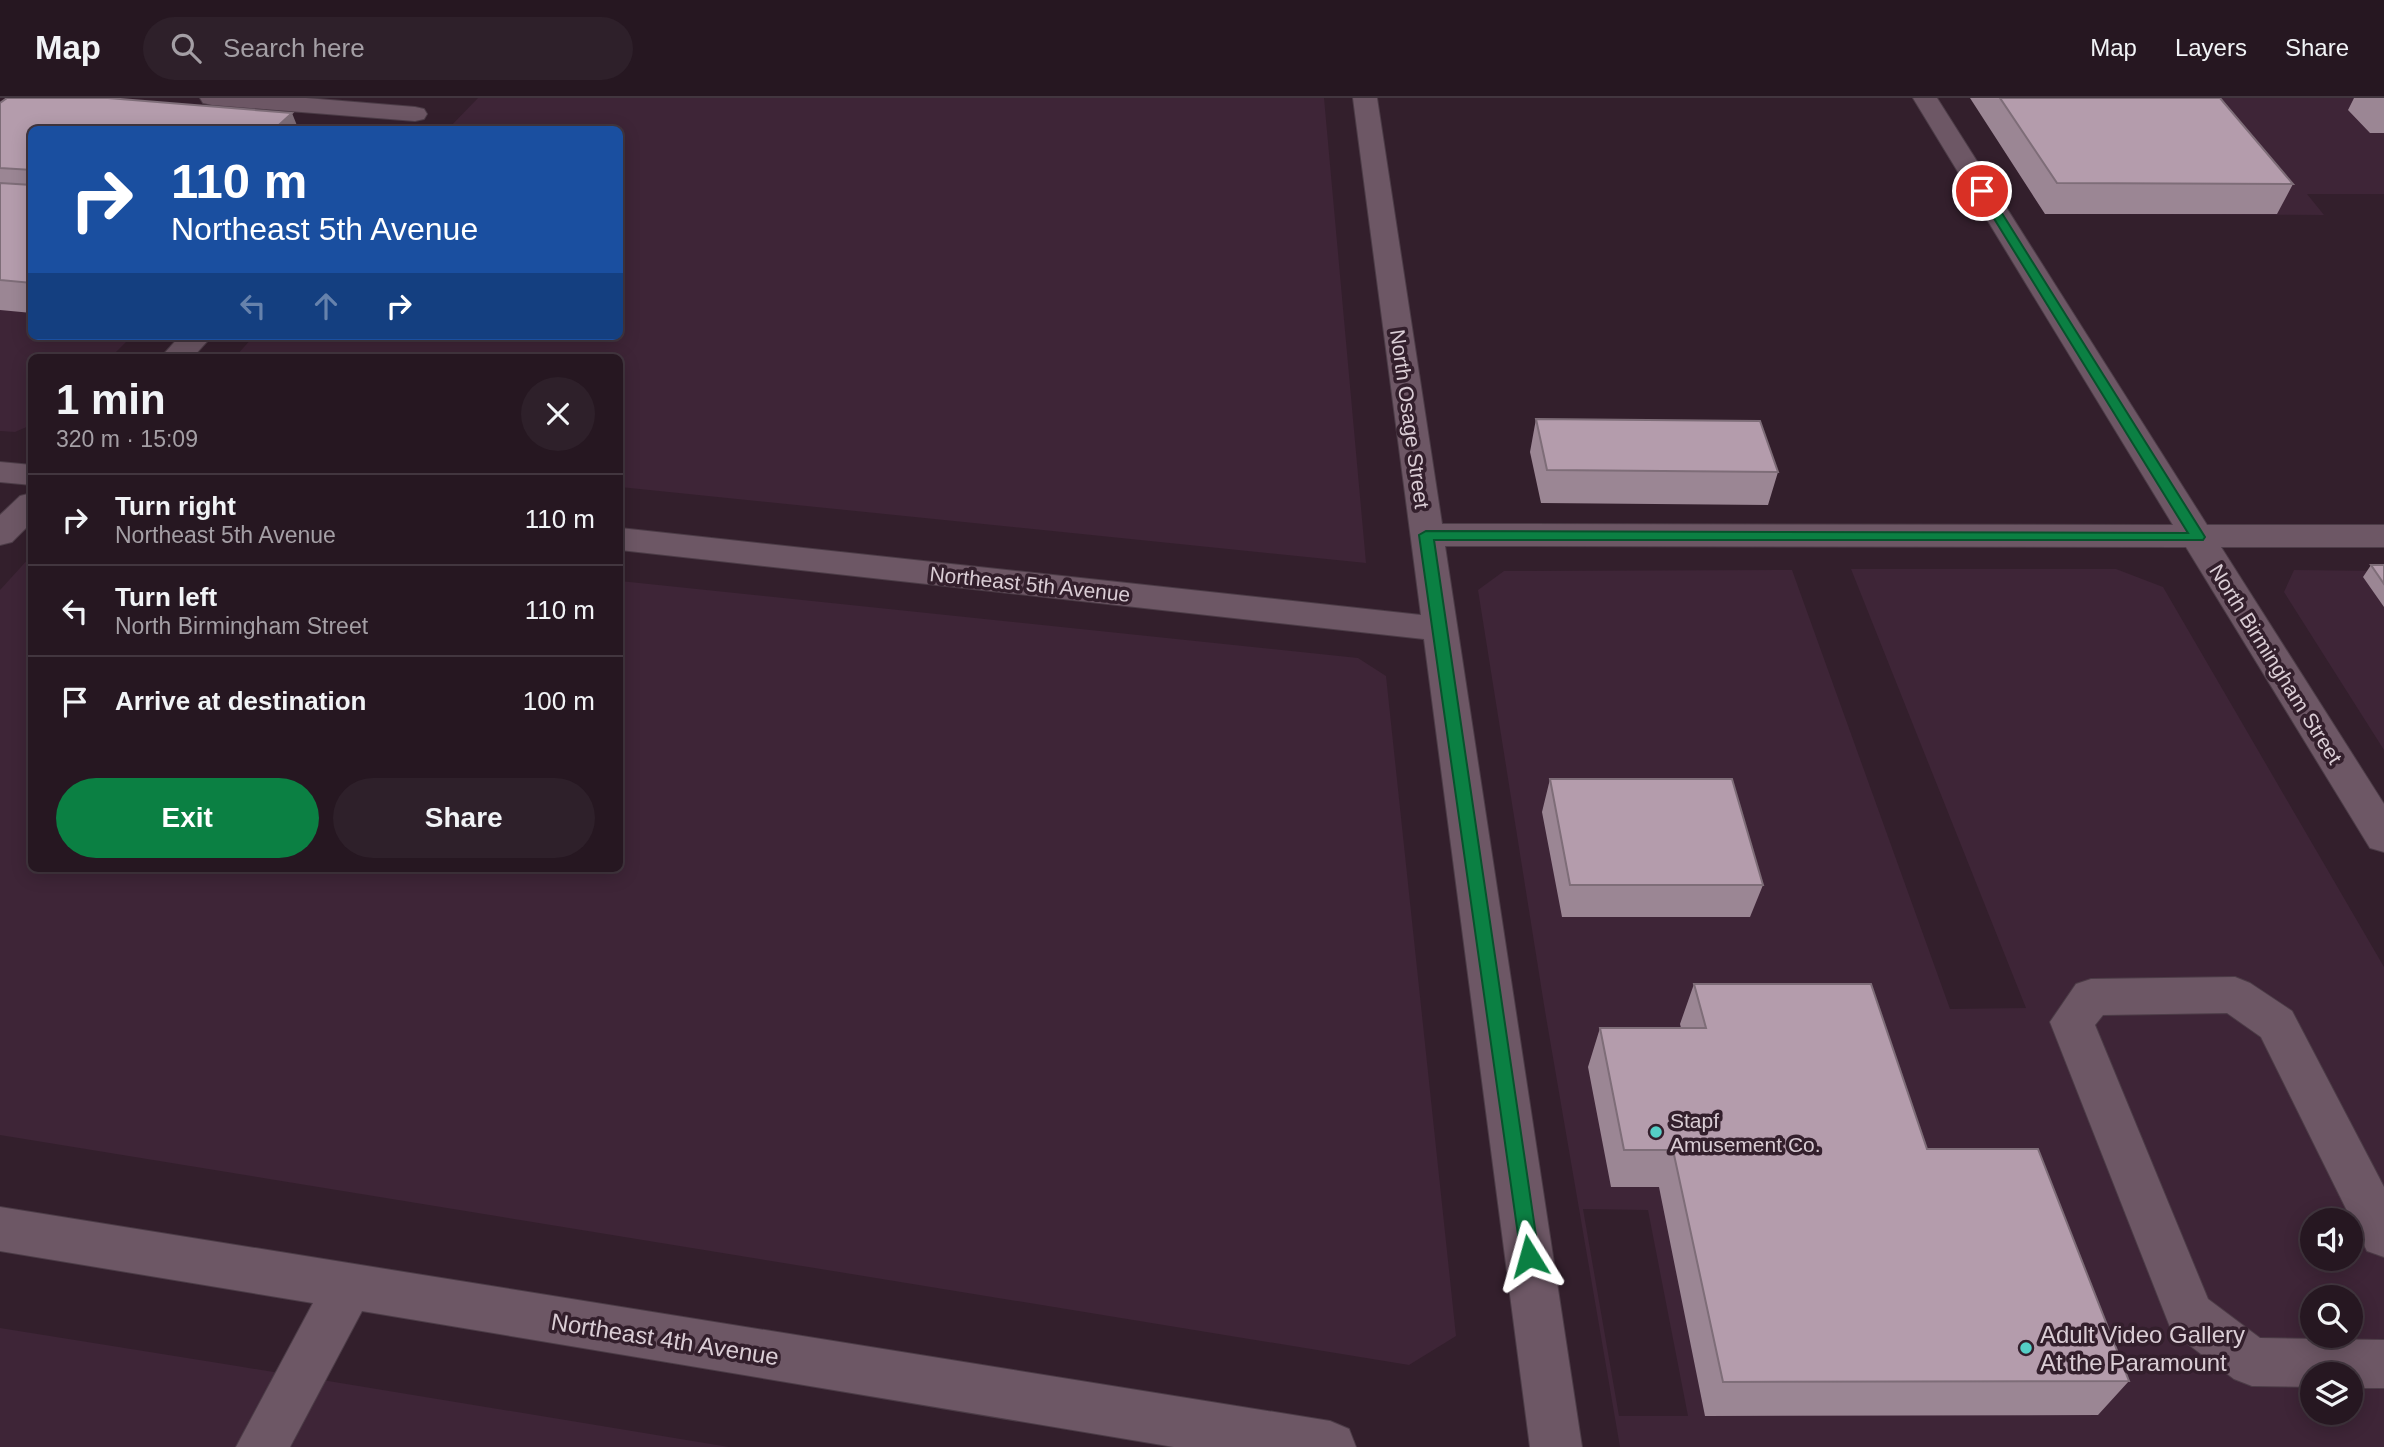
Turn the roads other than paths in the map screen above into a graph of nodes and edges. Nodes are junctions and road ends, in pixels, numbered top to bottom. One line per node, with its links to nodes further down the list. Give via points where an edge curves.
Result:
1 (212, 98): 4 (street)
2 (1365, 98): 11 (street, North Osage Street)
3 (1925, 98): 13 (street, North Birmingham Street)
4 (416, 114)
5 (193, 340): 6 (street)
6 (179, 354)
7 (0, 472): 8 (street)
8 (28, 475)
9 (28, 507): 10 (street)
10 (0, 534)
11 (1426, 535): 13 (street); 15 (street, North Osage Street)
12 (2384, 536): 13 (street)
13 (2198, 537): 16 (street, North Birmingham Street)
14 (623, 539): 15 (street, Northeast 5th Avenue)
15 (1441, 629): 23 (street, North Osage Street)
16 (2384, 837)
17 (0, 1229): 19 (street, Northeast 4th Avenue)
18 (2384, 1235): 20 (street, via 2277,1024 2235,995 2091,997 2072,1022 2190,1315 2252,1362)
19 (349, 1287): 21 (street); 22 (street, Northeast 4th Avenue)
20 (2384, 1364)
21 (262, 1447)
22 (1330, 1447)
23 (1556, 1447)

